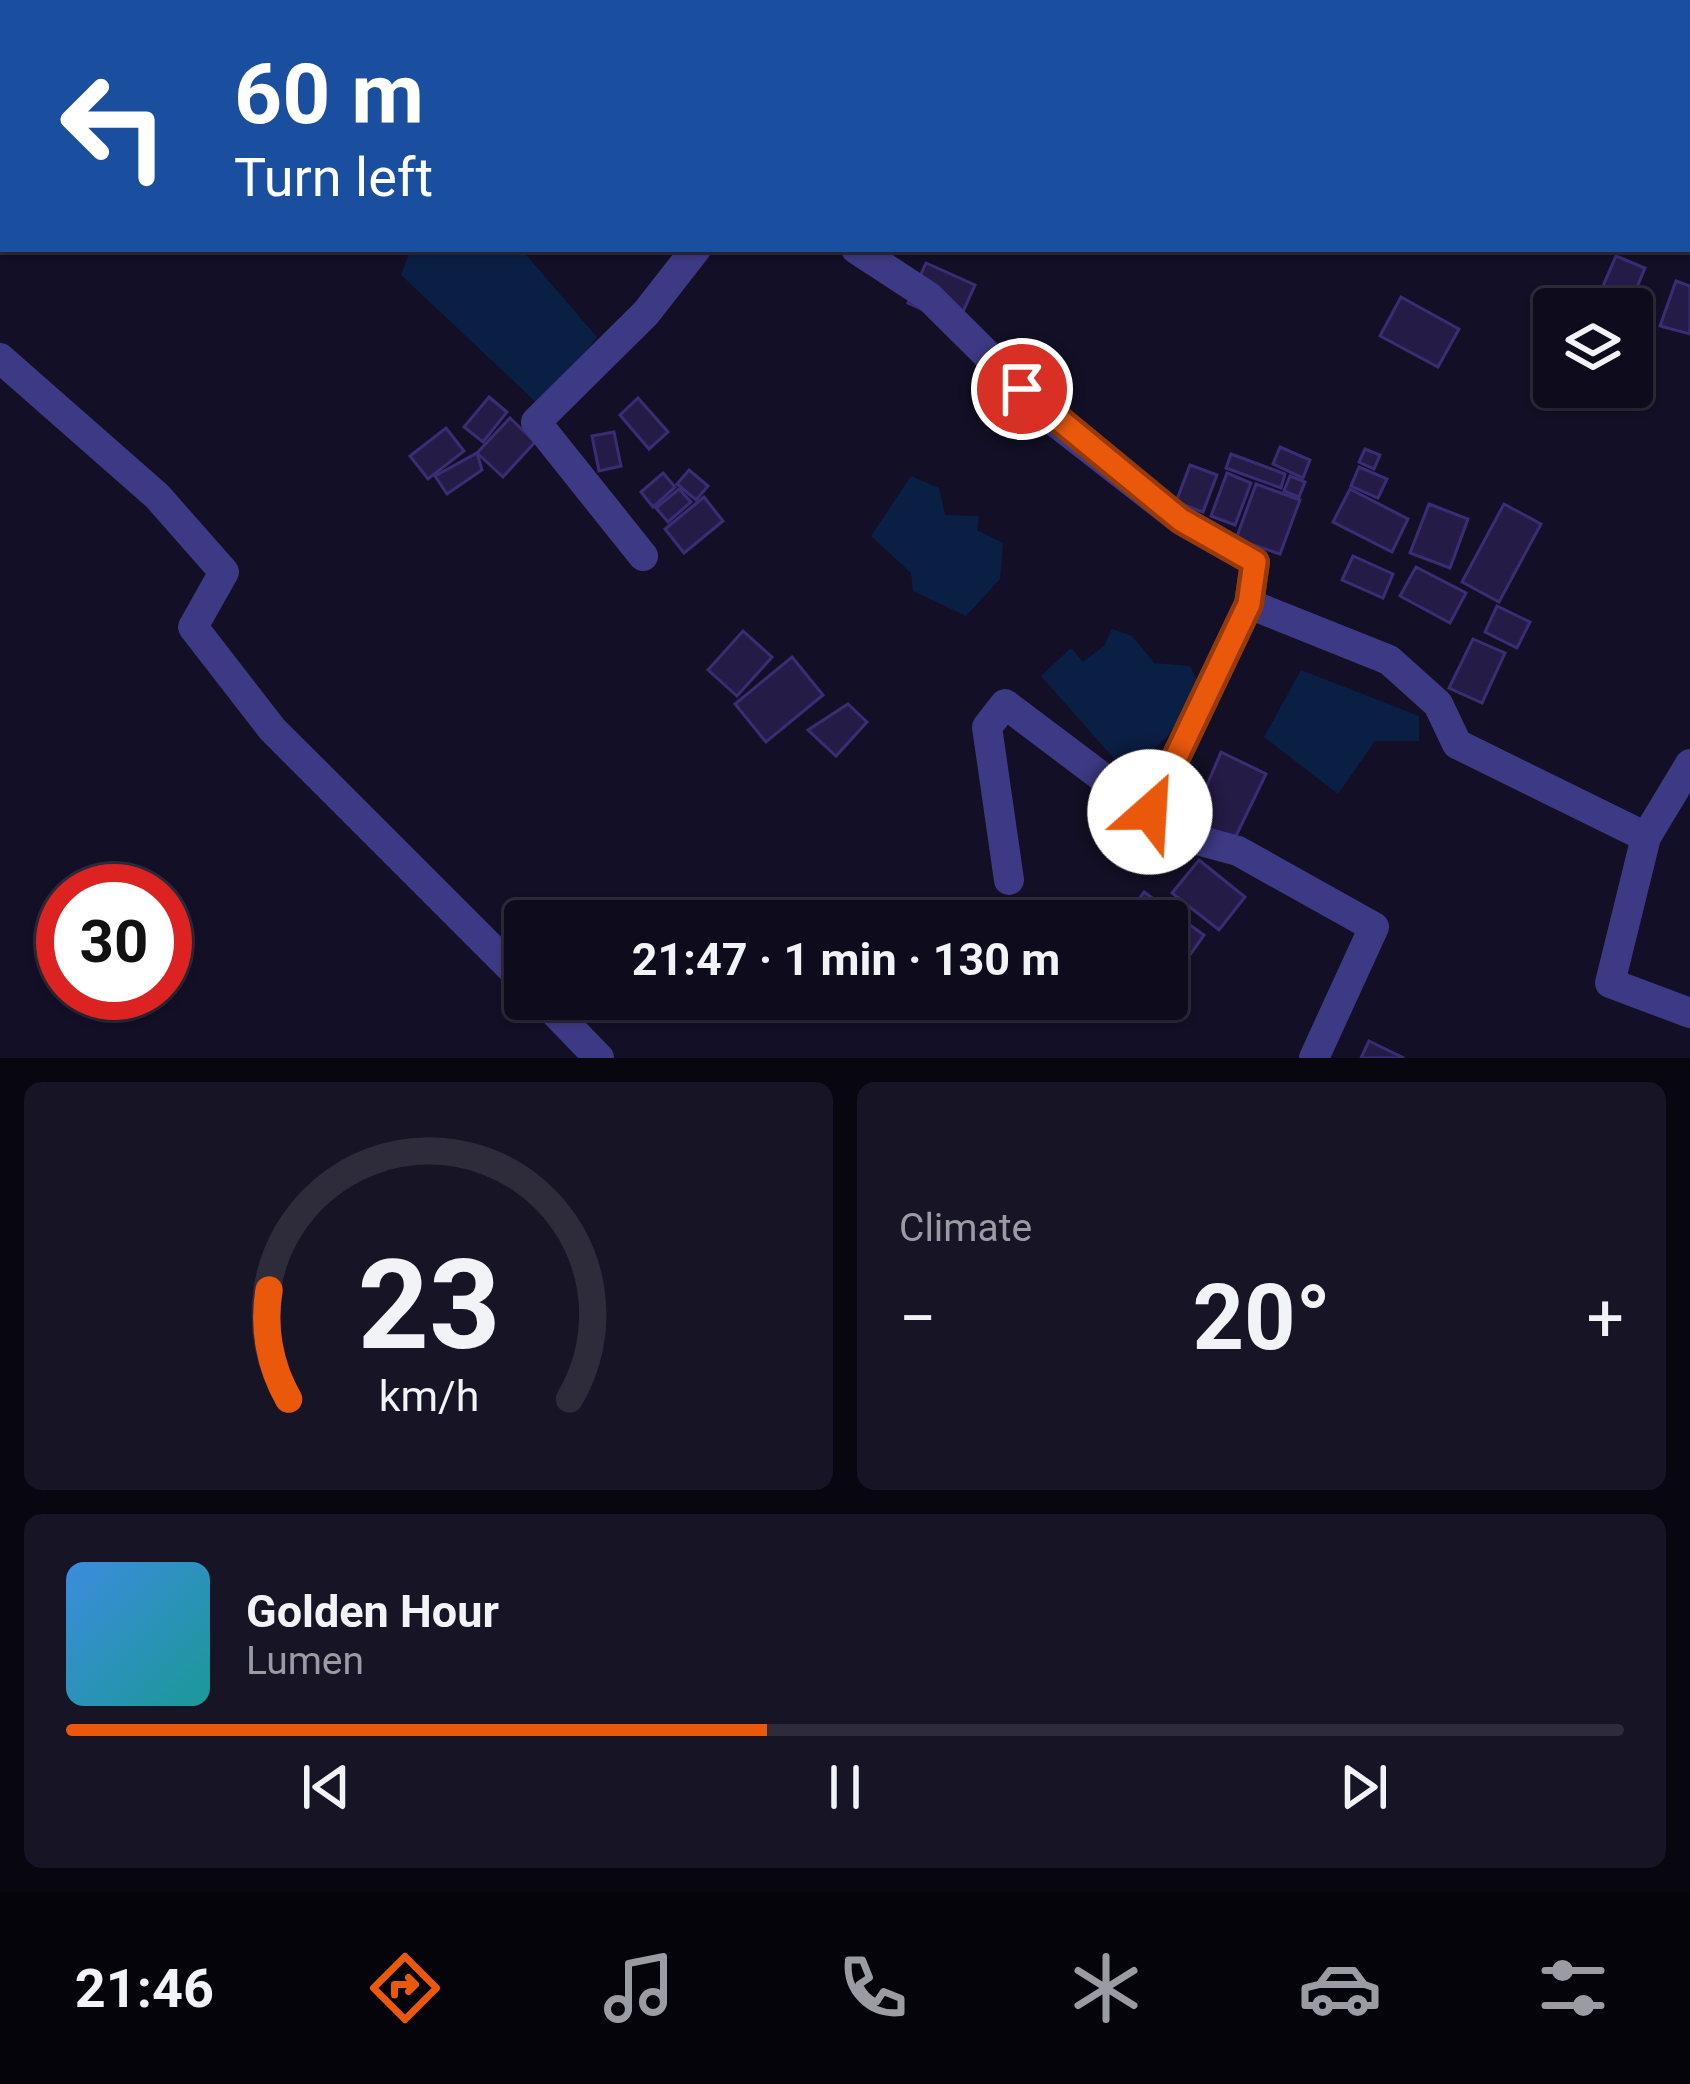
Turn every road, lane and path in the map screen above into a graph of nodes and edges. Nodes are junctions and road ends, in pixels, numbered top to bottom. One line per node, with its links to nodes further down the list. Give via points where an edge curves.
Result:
1 (694, 252): 4 (street, via 646,313 536,422)
2 (861, 252): 5 (street, via 928,296 1090,449 1181,520 1255,562)
3 (0, 358): 10 (street, via 157,496 224,572 193,627 272,729)
4 (643, 556)
5 (1249, 604): 7 (street); 8 (street, via 1389,660 1438,704 1457,744)
6 (1690, 764): 8 (street)
7 (1150, 812): 9 (street, via 1005,704 987,727); 14 (street, via 1179,836 1238,851 1374,928)
8 (1646, 837): 11 (street, via 1610,983)
9 (1010, 880)
10 (504, 961)
11 (1690, 1013)
12 (562, 1020): 13 (street)
13 (599, 1058)
14 (1314, 1058)

